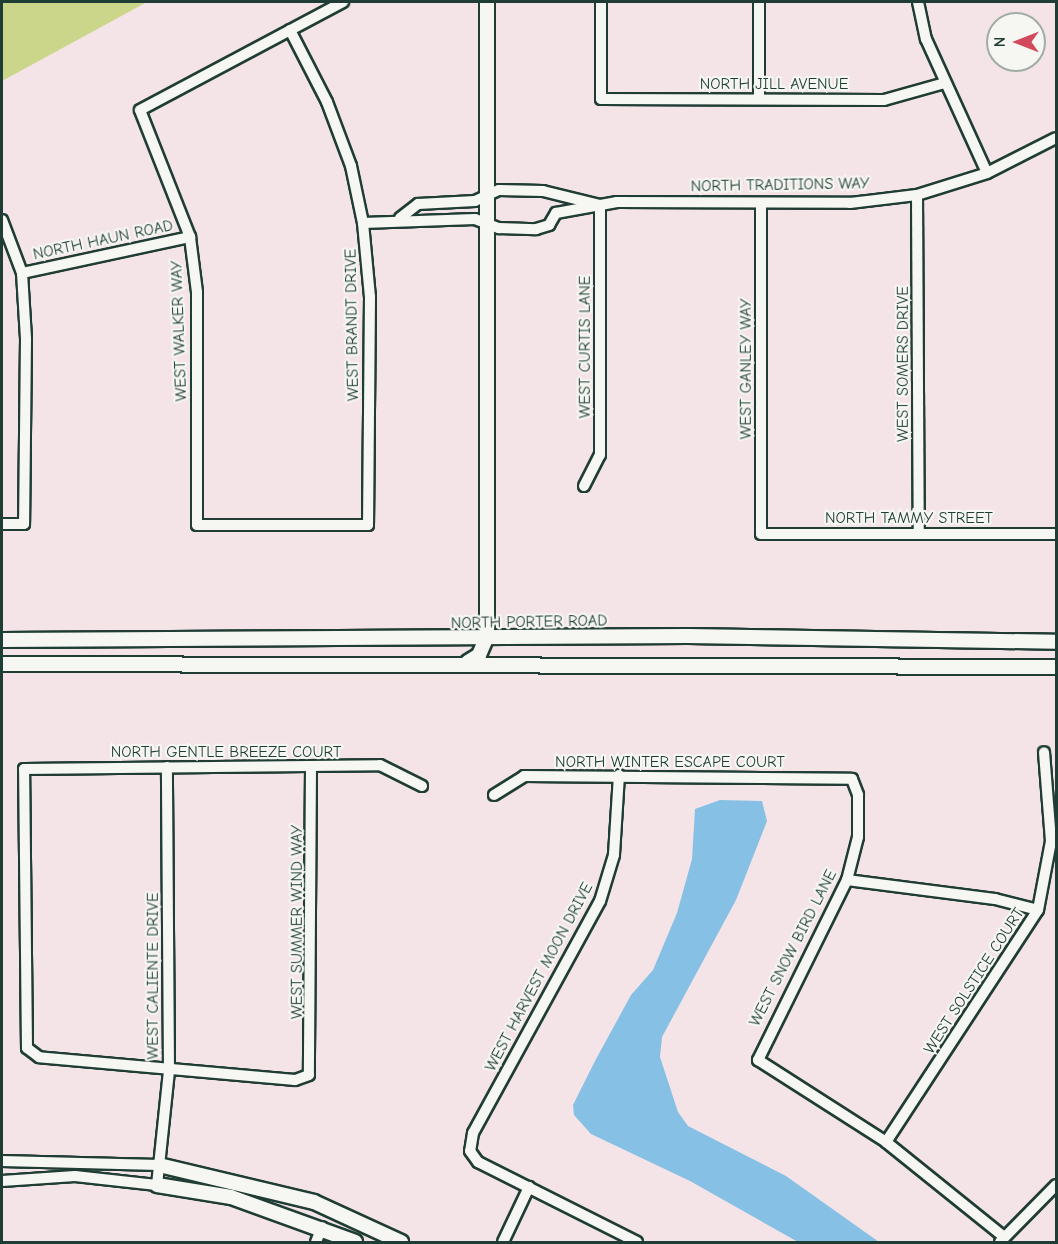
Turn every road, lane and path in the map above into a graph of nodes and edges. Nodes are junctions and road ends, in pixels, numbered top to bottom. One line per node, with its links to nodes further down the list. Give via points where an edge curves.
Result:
1 (343, 2): 6 (street)
2 (487, 2): 12 (street)
3 (601, 2): 8 (street, NORTH JILL AVENUE, via 601,99)
4 (759, 2): 8 (street)
5 (918, 2): 7 (street, via 926,39)
6 (290, 30): 17 (street, WEST BRANDT DRIVE, via 327,102 351,166); 19 (street, WEST WALKER WAY, via 140,110)
7 (945, 82): 8 (street, NORTH JILL AVENUE, via 884,100); 10 (street)
8 (759, 99)
9 (1056, 139): 10 (street, NORTH TRADITIONS WAY)
10 (987, 173): 11 (street, NORTH TRADITIONS WAY)
11 (917, 195): 13 (street, NORTH TRADITIONS WAY, via 850,203); 24 (street, WEST SOMERS DRIVE)
12 (487, 196): 14 (street, NORTH TRADITIONS WAY, via 534,190); 15 (street, NORTH TRADITIONS WAY, via 418,204); 18 (street)
13 (760, 204): 14 (street, NORTH TRADITIONS WAY); 25 (street, WEST GANLEY WAY)
14 (600, 205): 18 (street, NORTH TRADITIONS WAY, via 556,213 549,225 536,229); 21 (street, WEST CURTIS LANE, via 600,455)
15 (399, 218): 17 (street, NORTH TRADITIONS WAY); 18 (street, NORTH TRADITIONS WAY, via 420,224 475,219)
16 (2, 220): 20 (street)
17 (363, 223): 23 (street, WEST BRANDT DRIVE, via 370,297 368,525)
18 (486, 223): 27 (street)
19 (190, 237): 20 (street, NORTH HAUN ROAD); 23 (street, WEST WALKER WAY, via 197,292)
20 (22, 273): 22 (street, via 24,524)
21 (584, 486)
22 (2, 524)
23 (197, 525)
24 (919, 533): 25 (street, NORTH TAMMY STREET); 26 (street, NORTH TAMMY STREET)
25 (760, 534)
26 (1056, 534)
27 (487, 636): 28 (street, NORTH PORTER ROAD); 29 (street, NORTH PORTER ROAD); 30 (street, via 479,655)
28 (2, 640)
29 (1056, 642)
30 (468, 662): 31 (street); 32 (street, via 507,666)
31 (2, 664)
32 (1056, 668)
33 (1044, 752): 41 (street, WEST SOLSTICE COURT, via 1051,841)
34 (166, 767): 35 (street, NORTH GENTLE BREEZE COURT); 42 (street, WEST CALIENTE DRIVE); 42 (street, NORTH GENTLE BREEZE COURT, via 24,769 27,1048 39,1057)
35 (311, 768): 38 (street, NORTH GENTLE BREEZE COURT, via 380,765); 42 (street, WEST SUMMER WIND WAY, via 309,1075 295,1080)
36 (619, 775): 37 (street, NORTH WINTER ESCAPE COURT); 39 (street, NORTH WINTER ESCAPE COURT, via 524,776); 49 (street, WEST HARVEST MOON DRIVE, via 614,855 600,901 473,1133 470,1151 478,1162)
37 (852, 779): 40 (street, WEST SNOW BIRD LANE, via 858,795 858,837)
38 (422, 786)
39 (494, 795)
40 (847, 880): 41 (street, via 995,898); 43 (street, WEST SNOW BIRD LANE, via 758,1060)
41 (1038, 910): 43 (street, WEST SOLSTICE COURT)
42 (169, 1070): 45 (street, WEST CALIENTE DRIVE)
43 (886, 1142): 51 (street)
44 (2, 1161): 45 (street)
45 (159, 1165): 47 (street, WEST CALIENTE DRIVE); 54 (street, via 314,1202)
46 (2, 1181): 47 (street, via 75,1176)
47 (157, 1185): 50 (street, via 231,1197)
48 (1056, 1185): 51 (street)
49 (529, 1187): 55 (street); 56 (street)
50 (322, 1227): 52 (street); 53 (street)
51 (1002, 1240)
52 (316, 1242)
53 (355, 1242)
54 (401, 1242)
55 (503, 1242)
56 (637, 1242)

